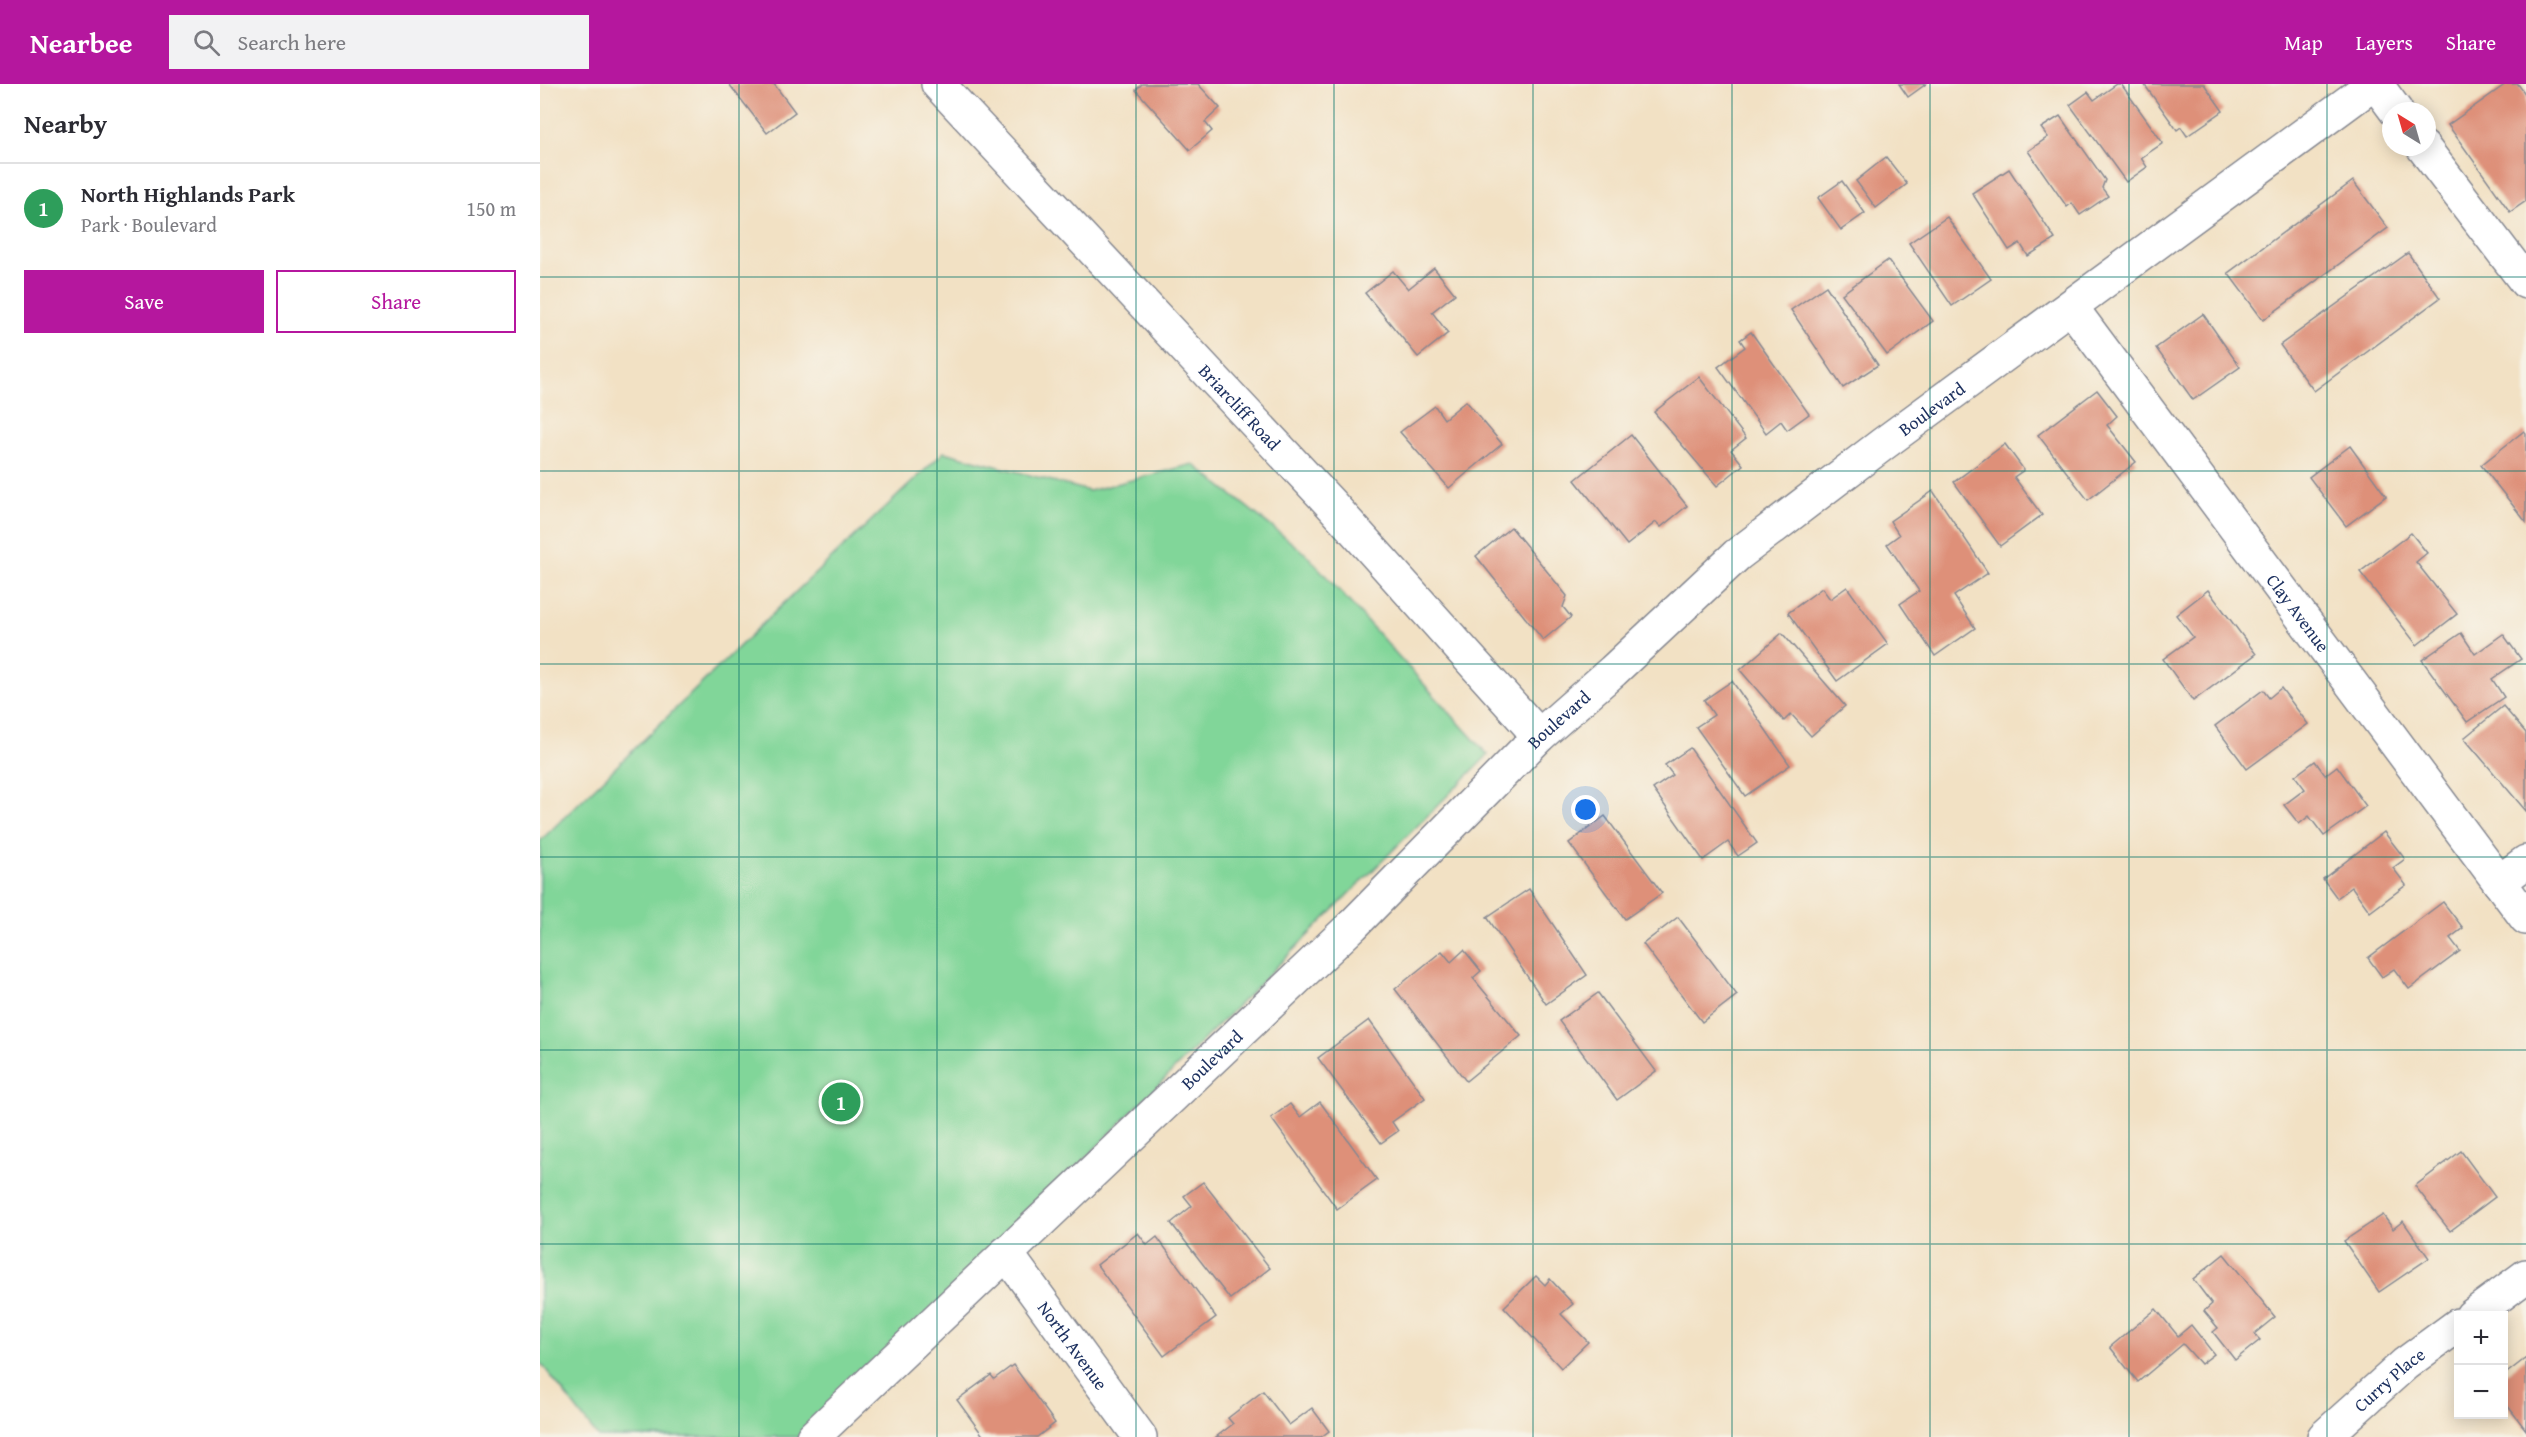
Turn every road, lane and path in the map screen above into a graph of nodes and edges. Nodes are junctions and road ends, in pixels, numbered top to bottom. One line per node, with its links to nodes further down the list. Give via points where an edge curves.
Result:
1 (938, 84): 7 (street, Briarcliff Road, via 1330,503)
2 (2374, 84): 3 (street); 6 (street, Boulevard)
3 (2389, 102)
4 (2430, 156): 5 (street)
5 (2526, 282)
6 (2071, 307): 7 (street, Boulevard, via 1737,555); 9 (street, Clay Avenue)
7 (1539, 736): 11 (street, Boulevard, via 1353,925)
8 (2526, 862): 9 (street)
9 (2499, 882): 10 (street, Clay Avenue)
10 (2526, 918)
11 (1006, 1253): 15 (street, Boulevard); 16 (street, North Avenue)
12 (2526, 1276): 13 (street)
13 (2479, 1311)
14 (2454, 1328): 17 (street, Curry Place, via 2405,1364)
15 (813, 1437)
16 (1140, 1437)
17 (2324, 1437)

